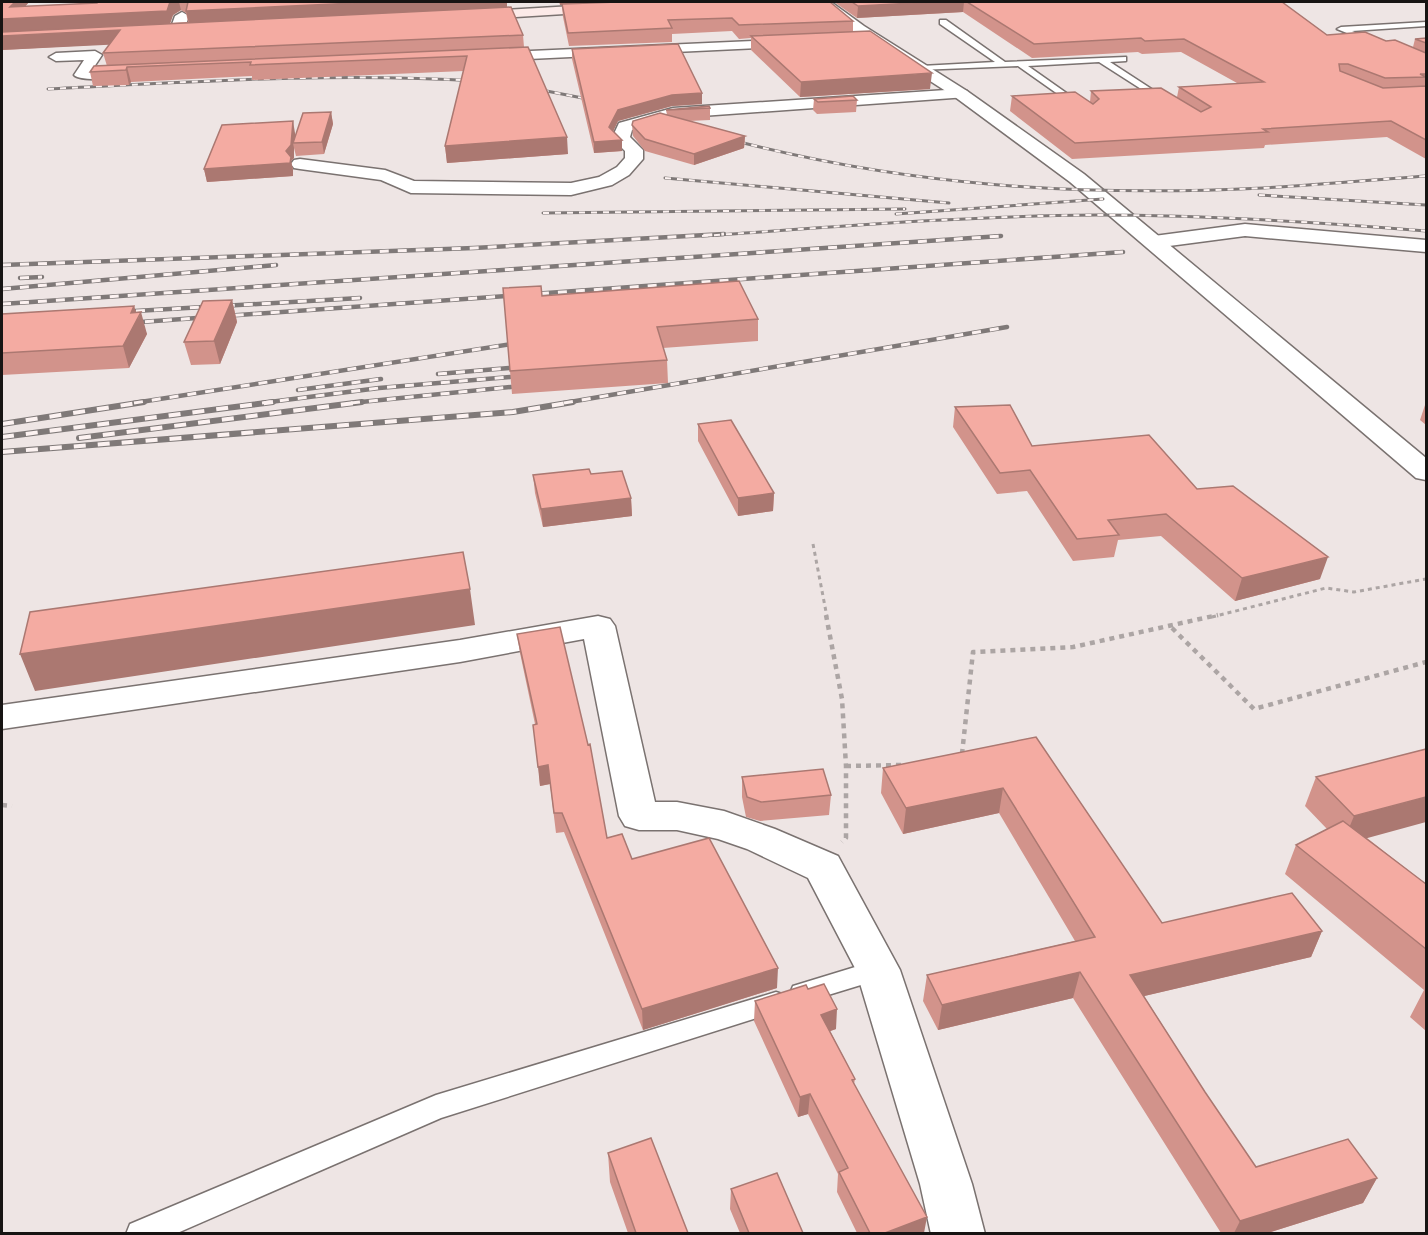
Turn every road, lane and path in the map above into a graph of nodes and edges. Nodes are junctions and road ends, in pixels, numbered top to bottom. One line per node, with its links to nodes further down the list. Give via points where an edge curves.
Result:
1 (824, 2): 6 (street)
2 (614, 5): 3 (main road)
3 (453, 13)
4 (943, 22): 15 (lane)
5 (1426, 24): 9 (lane, via 1341,28)
6 (875, 39): 7 (street); 16 (street)
7 (851, 40)
8 (816, 42): 11 (street)
9 (1384, 46)
10 (56, 57): 17 (street, via 95,56 81,75)
11 (472, 57)
12 (1123, 59): 13 (lane)
13 (1101, 60): 14 (lane); 19 (lane)
14 (1020, 64): 15 (lane); 20 (lane)
15 (1004, 65): 16 (lane)
16 (921, 68): 18 (street)
17 (152, 72)
18 (961, 94): 21 (street, via 673,113 626,127 621,138 634,150 634,159 605,181 571,189 411,188 385,175); 22 (street, via 1077,178)
19 (1170, 104)
20 (1090, 114)
21 (300, 164)
22 (1154, 242): 23 (street, via 1245,230); 24 (street)
23 (1426, 246)
24 (1426, 472)
25 (813, 544): 32 (path, via 842,699)
26 (1426, 579): 27 (path, via 1353,592 1326,588)
27 (1172, 627): 28 (path, via 1254,709); 30 (path, via 1073,647 973,652)
28 (1426, 662)
29 (2, 717): 35 (street, via 448,652 598,626 639,816 677,816 724,826)
30 (961, 762)
31 (908, 765): 32 (path)
32 (846, 766): 35 (path, via 846,838)
33 (2, 805): 34 (path)
34 (12, 806)
35 (823, 867): 36 (street)
36 (878, 970): 37 (lane, via 436,1107); 38 (street)
37 (140, 1233)
38 (958, 1233)

